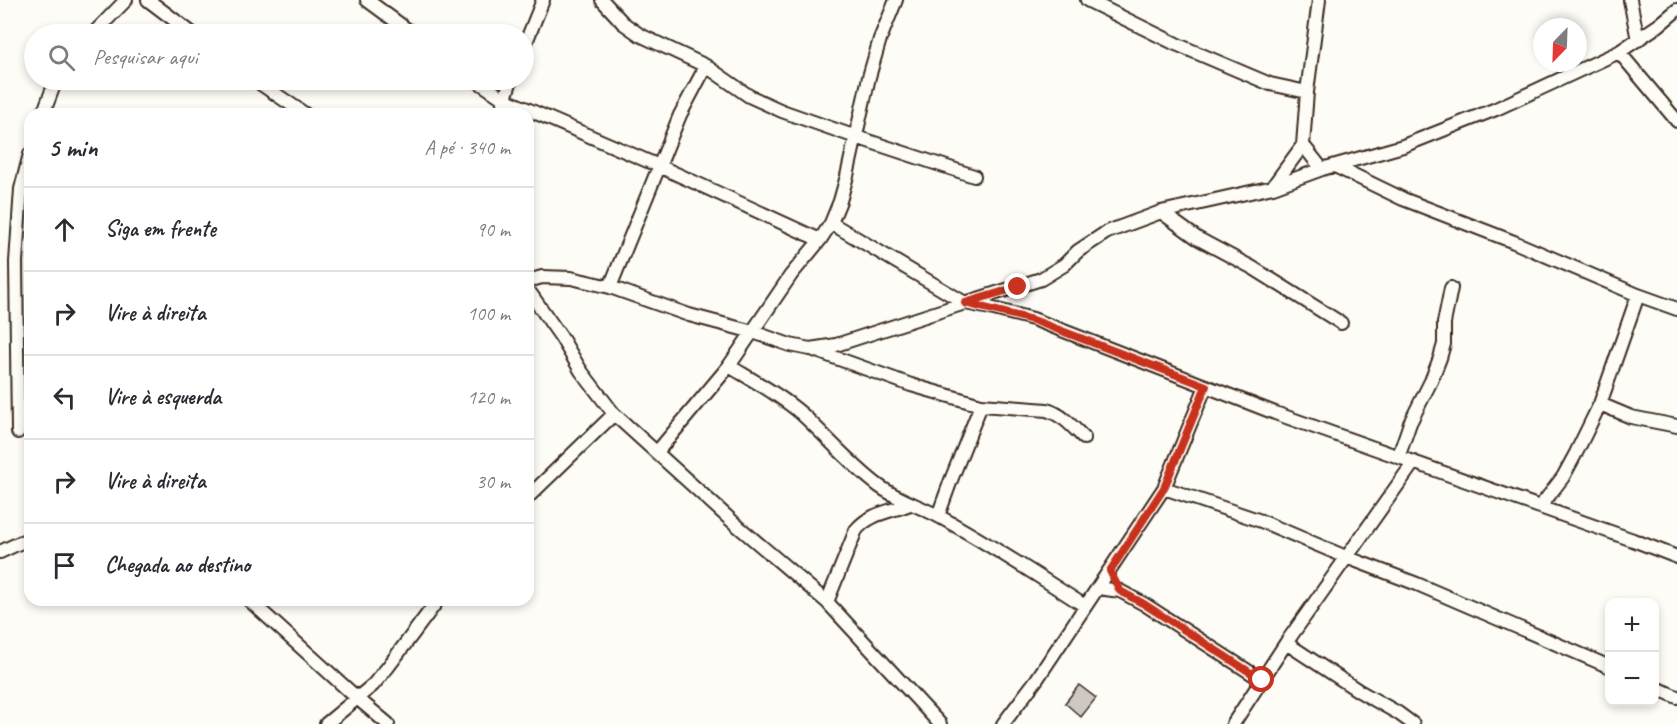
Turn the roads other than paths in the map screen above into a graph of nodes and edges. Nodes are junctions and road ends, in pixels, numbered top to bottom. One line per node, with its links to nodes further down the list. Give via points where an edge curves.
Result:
1 (126, 0): 11 (street)
2 (148, 0): 12 (street)
3 (367, 0): 13 (street)
4 (543, 0): 14 (street)
5 (602, 0): 17 (street, via 640,35)
6 (896, 0): 30 (street, via 880,39)
7 (1087, 0): 22 (street, via 1244,74)
8 (1319, 0): 22 (street)
9 (1630, 0): 15 (street)
10 (1677, 10): 15 (street)
11 (103, 24)
12 (180, 24)
13 (399, 24)
14 (533, 24)
15 (1638, 40): 16 (street)
16 (1619, 52): 29 (street); 33 (street, via 1403,147)
17 (706, 66): 30 (street, via 749,96); 32 (street)
18 (52, 90): 24 (street)
19 (270, 90): 25 (street)
20 (491, 90): 23 (street)
21 (507, 90): 23 (street)
22 (1307, 92): 31 (street)
23 (504, 99): 26 (street); 27 (street)
24 (45, 108)
25 (296, 108)
26 (502, 108)
27 (525, 108)
28 (534, 112): 32 (street)
29 (1677, 122)
30 (856, 137): 34 (street); 38 (street, via 848,176)
31 (1303, 145): 33 (street); 36 (street)
32 (659, 166): 39 (street); 41 (street)
33 (1329, 168): 36 (street); 43 (street)
34 (974, 176)
35 (24, 177): 56 (street, via 16,262)
36 (1273, 187): 37 (street)
37 (1161, 212): 45 (street, via 1107,232 1041,279); 47 (street, via 1197,238)
38 (831, 223): 39 (street); 45 (street)
39 (820, 240): 48 (street)
40 (534, 279): 41 (street, via 571,278)
41 (610, 287): 48 (street)
42 (1450, 288): 59 (street, via 1440,358)
43 (1638, 295): 46 (street); 52 (street)
44 (534, 299): 54 (street)
45 (965, 303): 49 (street, via 836,345); 51 (street, via 1033,320)
46 (1677, 309)
47 (1341, 322)
48 (753, 332): 49 (street); 50 (street)
49 (810, 349): 53 (street)
50 (729, 366): 58 (street); 63 (street, via 777,395 865,475)
51 (1206, 386): 59 (street); 61 (street)
52 (1600, 404): 55 (street, via 1631,417); 64 (street, via 1563,477)
53 (981, 405): 57 (street, via 1056,413); 65 (street)
54 (614, 414): 58 (street); 62 (street)
55 (1677, 426)
56 (18, 432)
57 (1084, 438)
58 (657, 452): 73 (street)
59 (1398, 455): 60 (street)
60 (1414, 462): 64 (street); 68 (street)
61 (1164, 488): 68 (street, via 1261,521); 70 (street)
62 (534, 490)
63 (910, 504): 65 (street); 73 (street, via 869,517 856,530)
64 (1540, 507): 69 (street)
65 (938, 516): 76 (street)
66 (24, 541): 67 (street)
67 (0, 552)
68 (1346, 557): 77 (street); 78 (street)
69 (1677, 557)
70 (1110, 571): 71 (street); 72 (street)
71 (1098, 588): 72 (street); 76 (street)
72 (1120, 591): 79 (street)
73 (827, 602): 85 (street)
74 (256, 606): 82 (street)
75 (434, 606): 82 (street, via 388,667)
76 (1085, 606): 86 (street)
77 (1286, 643): 79 (street); 88 (street)
78 (1605, 665)
79 (1262, 680): 87 (street)
80 (1659, 689): 81 (street)
81 (1677, 697)
82 (357, 698): 83 (street); 84 (street)
83 (326, 724)
84 (388, 724)
85 (940, 724)
86 (1003, 724)
87 (1233, 724)
88 (1413, 724)

